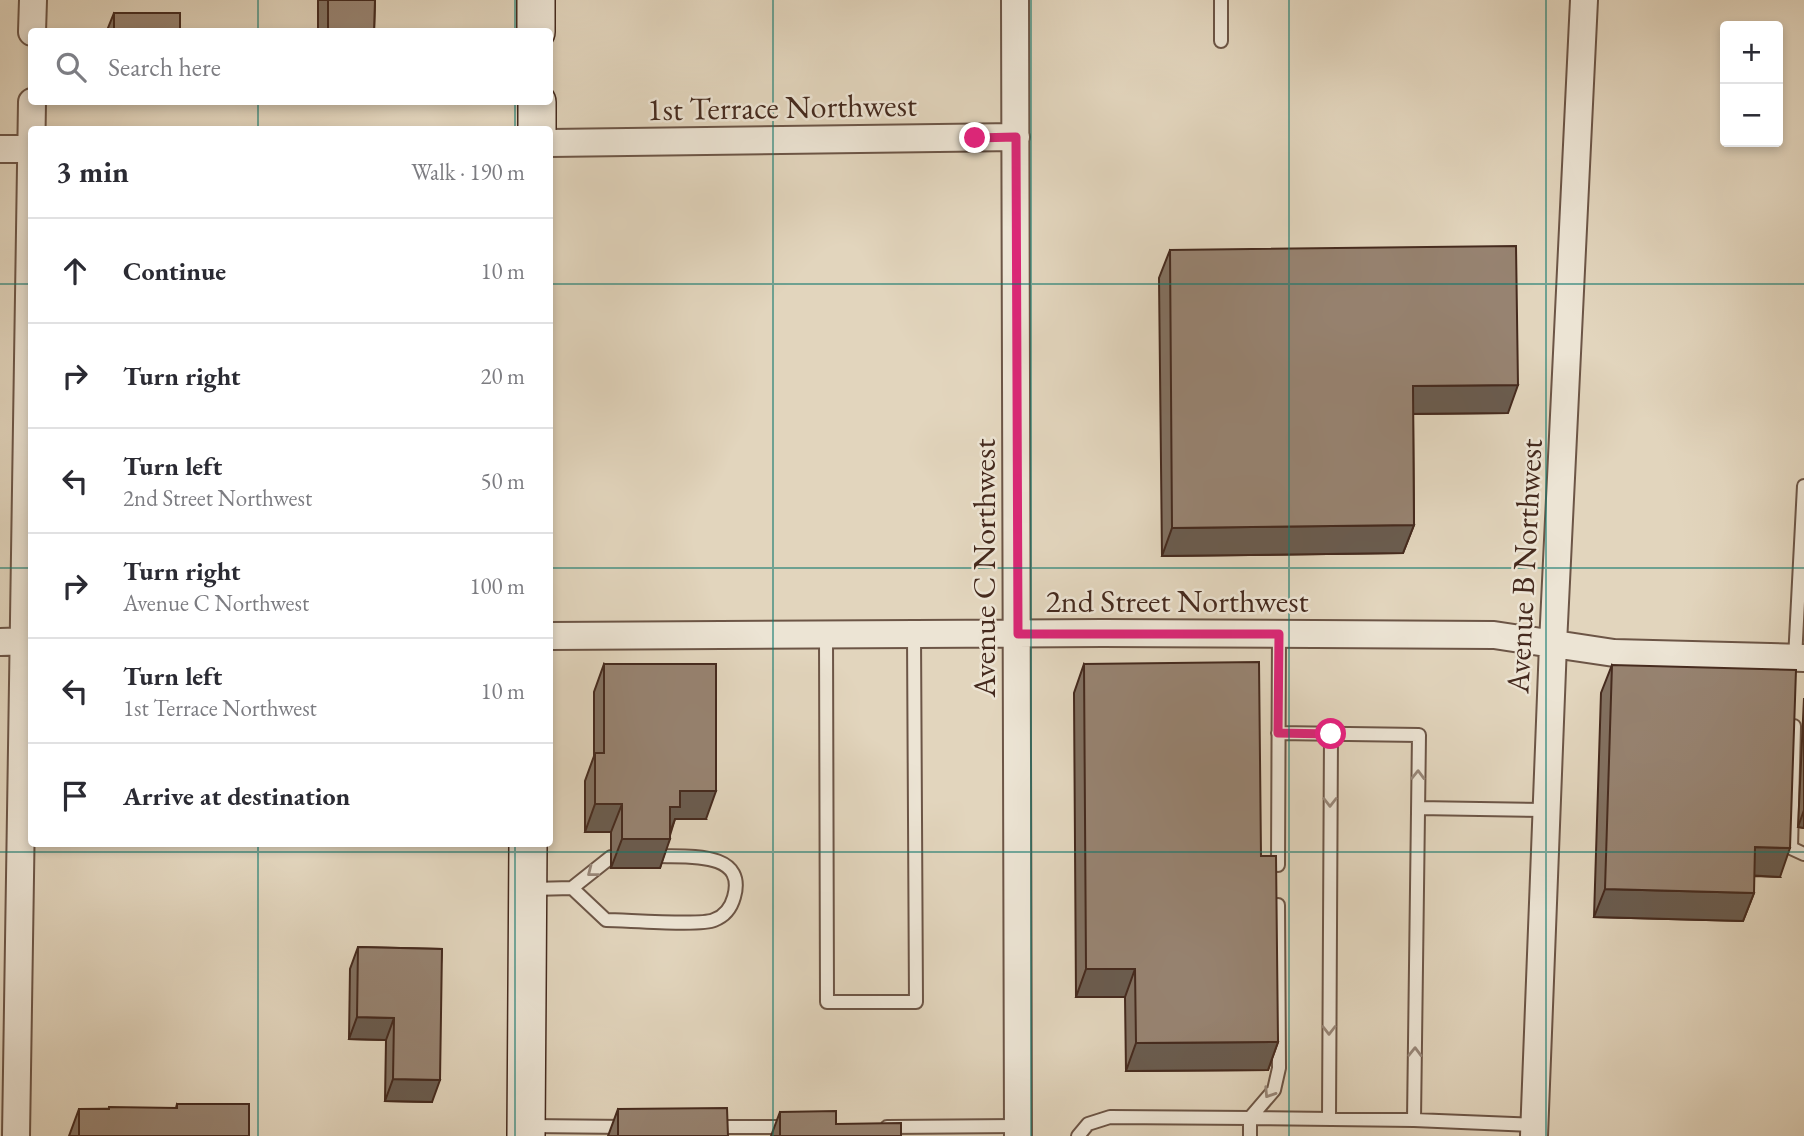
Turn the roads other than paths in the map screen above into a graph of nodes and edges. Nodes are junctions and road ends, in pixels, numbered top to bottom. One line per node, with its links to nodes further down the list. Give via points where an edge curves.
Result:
1 (33, 0): 6 (street)
2 (536, 0): 7 (street)
3 (1015, 0): 13 (street, Avenue C Northwest)
4 (1221, 0): 8 (lane)
5 (1584, 0): 25 (street, Avenue B Northwest)
6 (32, 28)
7 (536, 28)
8 (1221, 41)
9 (32, 105): 11 (street)
10 (537, 105): 12 (street)
11 (31, 126)
12 (537, 126)
13 (1016, 137): 14 (street, 1st Terrace Northwest); 19 (street, Avenue C Northwest)
14 (553, 143)
15 (0, 149): 16 (street)
16 (28, 149)
17 (28, 321): 24 (street)
18 (1804, 486): 26 (lane)
19 (1018, 634): 20 (street, 2nd Street Northwest); 22 (street, 2nd Street Northwest); 49 (street, Avenue C Northwest)
20 (1279, 634): 25 (street, 2nd Street Northwest, via 1494,635); 28 (lane)
21 (825, 635): 22 (street, 2nd Street Northwest); 22 (lane, via 827,1002 916,1002); 23 (street, 2nd Street Northwest)
22 (914, 635)
23 (553, 636)
24 (19, 641): 50 (street)
25 (1553, 644): 26 (street, 2nd Street Northwest, via 1614,653); 31 (street, Avenue B Northwest)
26 (1798, 662)
27 (1794, 710): 33 (lane, via 1791,848)
28 (1278, 733): 29 (lane); 36 (lane)
29 (1331, 734): 30 (lane, one-way to 29, via 1419,735); 41 (lane, one-way to 41)
30 (1418, 808): 31 (lane); 42 (lane, one-way to 30)
31 (1547, 810): 47 (street, Avenue B Northwest)
32 (528, 847): 38 (street)
33 (1804, 854)
34 (660, 856): 37 (lane, via 705,857 731,869 735,894 729,911 712,921 606,920)
35 (611, 857): 37 (lane, one-way to 37)
36 (1278, 865)
37 (572, 888): 38 (lane)
38 (528, 890): 48 (street)
39 (1278, 905): 40 (lane, one-way to 40, via 1279,1068 1274,1090)
40 (1250, 1118): 41 (lane); 51 (lane, via 1110,1117 1088,1124); 52 (lane)
41 (1329, 1119): 42 (lane)
42 (1414, 1120): 47 (lane)
43 (648, 1126): 48 (lane)
44 (703, 1126): 45 (lane)
45 (799, 1126)
46 (868, 1126): 49 (lane)
47 (1534, 1130)
48 (526, 1131)
49 (1018, 1131)
50 (16, 1136)
51 (1079, 1136)
52 (1250, 1136)

